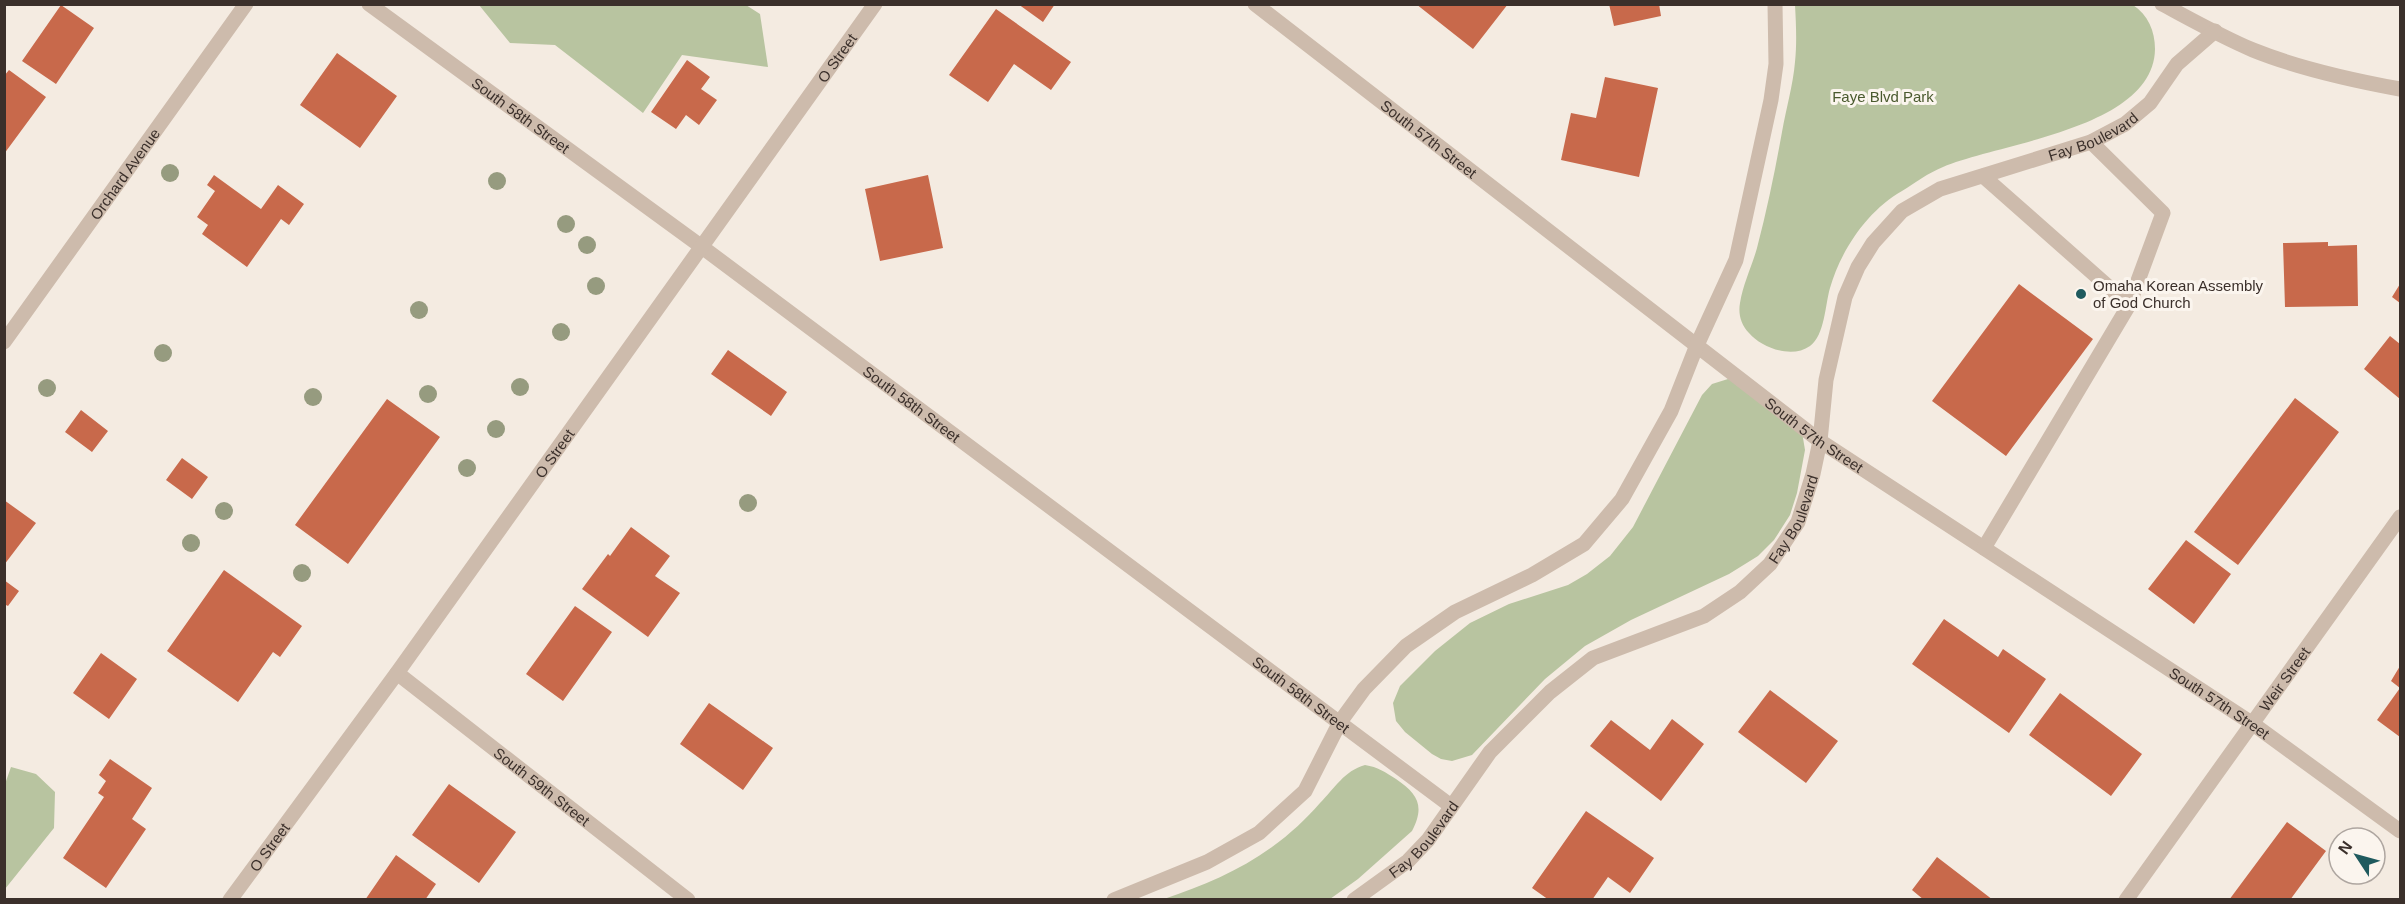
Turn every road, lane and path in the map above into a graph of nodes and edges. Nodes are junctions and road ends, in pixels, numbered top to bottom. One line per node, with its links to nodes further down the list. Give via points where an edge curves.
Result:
1 (246, 4): 13 (street, Orchard Avenue)
2 (369, 4): 11 (street, South 58th Street)
3 (875, 4): 11 (street, O Street)
4 (1255, 4): 14 (street, South 57th Street)
5 (1775, 4): 14 (street, via 1772,100 1736,260)
6 (2163, 4): 7 (street)
7 (2215, 31): 8 (street, via 2305,68); 9 (street, Fay Boulevard, via 2177,64 2150,103 2125,124)
8 (2400, 89)
9 (2091, 142): 10 (street, Fay Boulevard); 12 (street, via 2163,213)
10 (1983, 176): 12 (street); 15 (street, Fay Boulevard, via 1940,189 1902,211 1863,259 1845,297 1832,348)
11 (702, 247): 18 (street, O Street); 19 (street, South 58th Street)
12 (2129, 305): 17 (street)
13 (4, 342)
14 (1697, 345): 15 (street, South 57th Street); 19 (street, via 1671,411 1622,500 1584,544 1532,575 1455,612 1406,646 1364,689)
15 (1820, 441): 17 (street, South 57th Street); 21 (street, Fay Boulevard, via 1798,522 1770,564 1740,592 1704,615 1593,658 1521,719 1490,752)
16 (2400, 517): 20 (street, Weir Street)
17 (1984, 548): 20 (street, South 57th Street)
18 (397, 673): 23 (street, O Street); 24 (street, South 59th Street)
19 (1340, 722): 21 (street, South 58th Street); 25 (street, via 1305,790 1259,833 1207,862)
20 (2253, 724): 22 (street, South 57th Street); 27 (street, Weir Street)
21 (1451, 806): 26 (street, Fay Boulevard, via 1408,861)
22 (2400, 831)
23 (230, 900)
24 (688, 900)
25 (1114, 900)
26 (1354, 900)
27 (2126, 900)

